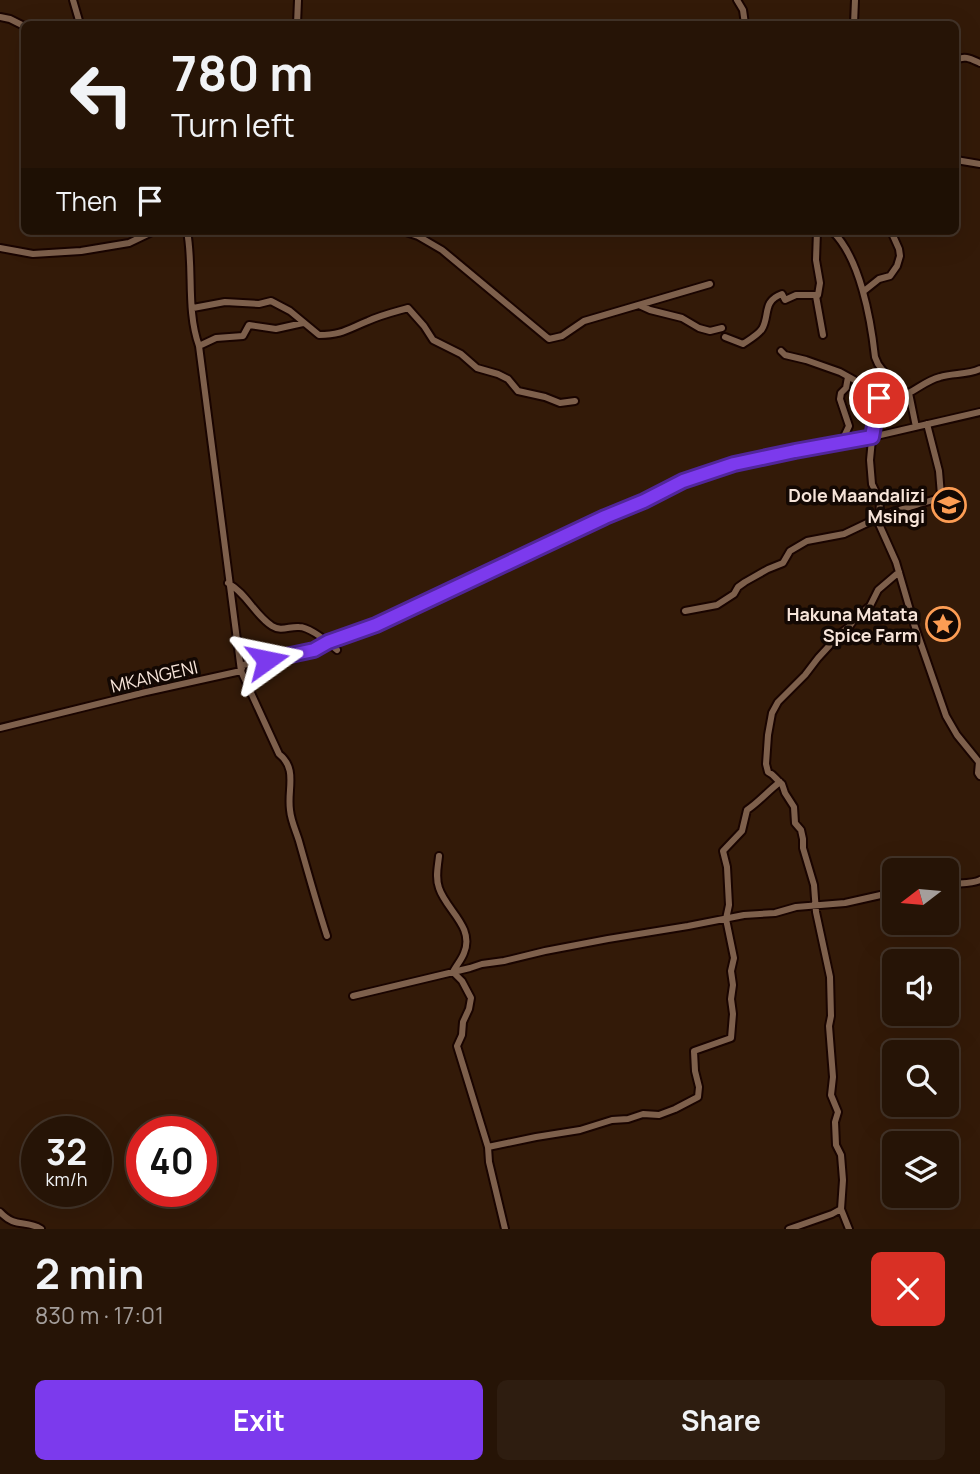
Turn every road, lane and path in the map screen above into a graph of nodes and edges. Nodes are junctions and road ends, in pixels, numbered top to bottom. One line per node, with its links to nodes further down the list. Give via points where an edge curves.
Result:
1 (72, 0): 6 (street)
2 (298, 0): 7 (street)
3 (737, 0): 8 (street)
4 (855, 0): 9 (street)
5 (0, 17): 10 (street)
6 (79, 21)
7 (297, 21)
8 (745, 21)
9 (854, 21)
10 (21, 24)
11 (959, 58): 12 (street)
12 (980, 63)
13 (959, 160): 14 (street)
14 (980, 164)
15 (146, 235): 21 (street, via 129,243 81,251 33,254)
16 (188, 235): 26 (street)
17 (415, 235): 25 (street, via 442,250 549,339 584,321)
18 (817, 235): 24 (street, via 820,283)
19 (836, 235): 23 (street)
20 (893, 235): 23 (street, via 899,249 897,266)
21 (0, 248)
22 (710, 284): 25 (street)
23 (864, 290): 35 (street, via 875,357 884,372)
24 (816, 296): 29 (street); 30 (street, via 796,295 785,300 779,294 766,311 761,331 743,344)
25 (639, 305): 28 (street, via 699,328)
26 (193, 309): 27 (street, via 225,302 271,301); 31 (street)
27 (303, 323): 31 (street, via 276,329 249,325 243,336 216,338); 37 (street, via 318,335 334,335 408,308 433,341 461,354 477,368 508,379 518,391 560,403)
28 (722, 328)
29 (822, 335)
30 (725, 337)
31 (199, 346): 45 (street)
32 (781, 351): 34 (street)
33 (980, 369): 36 (street, via 926,381)
34 (848, 377): 35 (street); 42 (street, via 840,396 849,426)
35 (879, 388): 36 (street); 41 (street)
36 (909, 393): 40 (street)
37 (575, 401)
38 (980, 412): 39 (street, MKANGENI)
39 (927, 424): 40 (street, MKANGENI); 43 (street, via 941,495)
40 (916, 427): 41 (street, MKANGENI)
41 (872, 437): 42 (street, MKANGENI); 43 (street, via 872,484 880,501)
42 (841, 443): 47 (street, MKANGENI, via 734,464 683,481 376,625)
43 (879, 517): 44 (street); 46 (street, via 844,534 807,541 790,551 783,563 745,582 717,605)
44 (899, 572): 51 (street, via 946,716 979,762); 52 (street, via 778,702 770,722 766,764)
45 (228, 583): 47 (street, via 274,628 301,626); 49 (street)
46 (685, 611)
47 (328, 642): 48 (street); 49 (street, MKANGENI, via 314,650 243,665)
48 (337, 650)
49 (241, 671): 50 (street, MKANGENI); 59 (street, via 279,754 287,760 290,817)
50 (0, 728)
51 (980, 776)
52 (780, 782): 57 (street, via 801,830); 58 (street, via 747,810 742,831 723,851 729,905)
53 (439, 856): 60 (street, via 439,889 462,923 466,942)
54 (980, 880): 55 (street)
55 (959, 883)
56 (882, 894): 57 (street)
57 (816, 905): 58 (street); 63 (street, via 830,977 831,1095 838,1112)
58 (726, 919): 60 (street); 62 (street, via 734,958 731,1038 694,1051 698,1097 659,1115 643,1114)
59 (327, 936)
60 (453, 972): 61 (street); 62 (street, via 471,998 457,1046)
61 (353, 996)
62 (488, 1147): 66 (street)
63 (841, 1209): 67 (street); 68 (street)
64 (0, 1212): 65 (street, via 15,1225)
65 (41, 1229)
66 (505, 1229)
67 (789, 1229)
68 (849, 1229)

